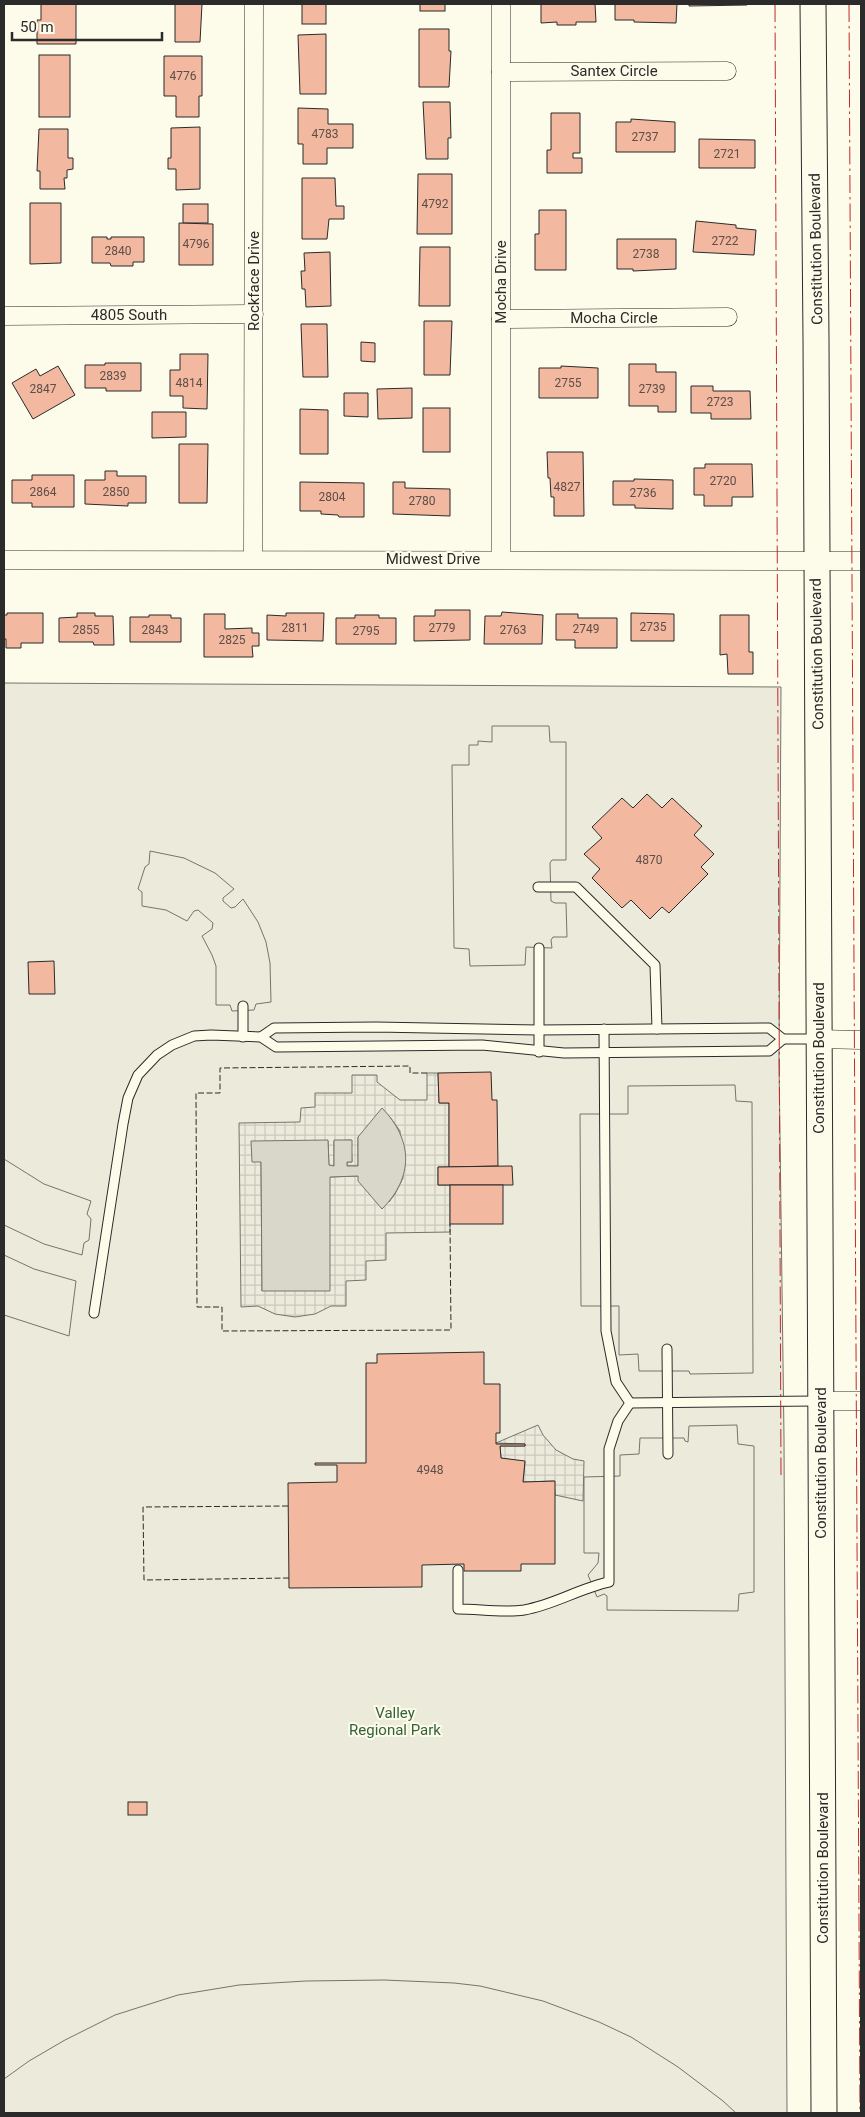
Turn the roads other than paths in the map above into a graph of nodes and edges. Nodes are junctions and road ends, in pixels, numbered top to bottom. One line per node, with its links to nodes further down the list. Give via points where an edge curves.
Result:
1 (254, 4): 6 (street, Rockface Drive)
2 (501, 4): 5 (street, Mocha Drive)
3 (813, 4): 13 (main road, Constitution Boulevard)
4 (726, 71): 5 (street, Santex Circle)
5 (501, 72): 9 (street, Mocha Drive)
6 (254, 314): 7 (street, 4805 South); 10 (street, Rockface Drive)
7 (4, 316)
8 (728, 317): 9 (street, Mocha Circle)
9 (501, 318): 11 (street, Mocha Drive)
10 (253, 559): 11 (street, Midwest Drive); 12 (street, Midwest Drive)
11 (501, 559): 13 (street, Midwest Drive)
12 (4, 560)
13 (816, 561): 14 (street, Midwest Drive); 24 (main road, Constitution Boulevard)
14 (861, 561)
15 (538, 887): 19 (lane, via 576,887 655,964)
16 (538, 948): 20 (lane)
17 (244, 1006): 21 (lane)
18 (604, 1029): 19 (lane); 20 (lane); 27 (lane)
19 (657, 1029): 23 (lane, via 768,1028)
20 (539, 1030): 22 (lane, via 274,1028); 26 (lane)
21 (244, 1037): 22 (lane); 28 (lane, via 211,1035 182,1040 157,1055 138,1075 123,1124)
22 (261, 1037): 26 (lane, via 276,1047 482,1045)
23 (783, 1039): 24 (lane); 27 (lane, via 769,1051)
24 (818, 1039): 25 (street); 30 (main road, Constitution Boulevard)
25 (861, 1040)
26 (539, 1052): 27 (lane)
27 (604, 1052): 32 (lane, via 606,1331 614,1378)
28 (94, 1313)
29 (667, 1349): 33 (lane)
30 (821, 1401): 31 (street); 33 (lane); 36 (main road, Constitution Boulevard)
31 (861, 1401)
32 (630, 1403): 33 (lane); 35 (lane, via 618,1421 610,1449 609,1582 594,1584 523,1610 458,1609)
33 (667, 1403): 34 (lane)
34 (668, 1454)
35 (458, 1570)
36 (824, 2113)

